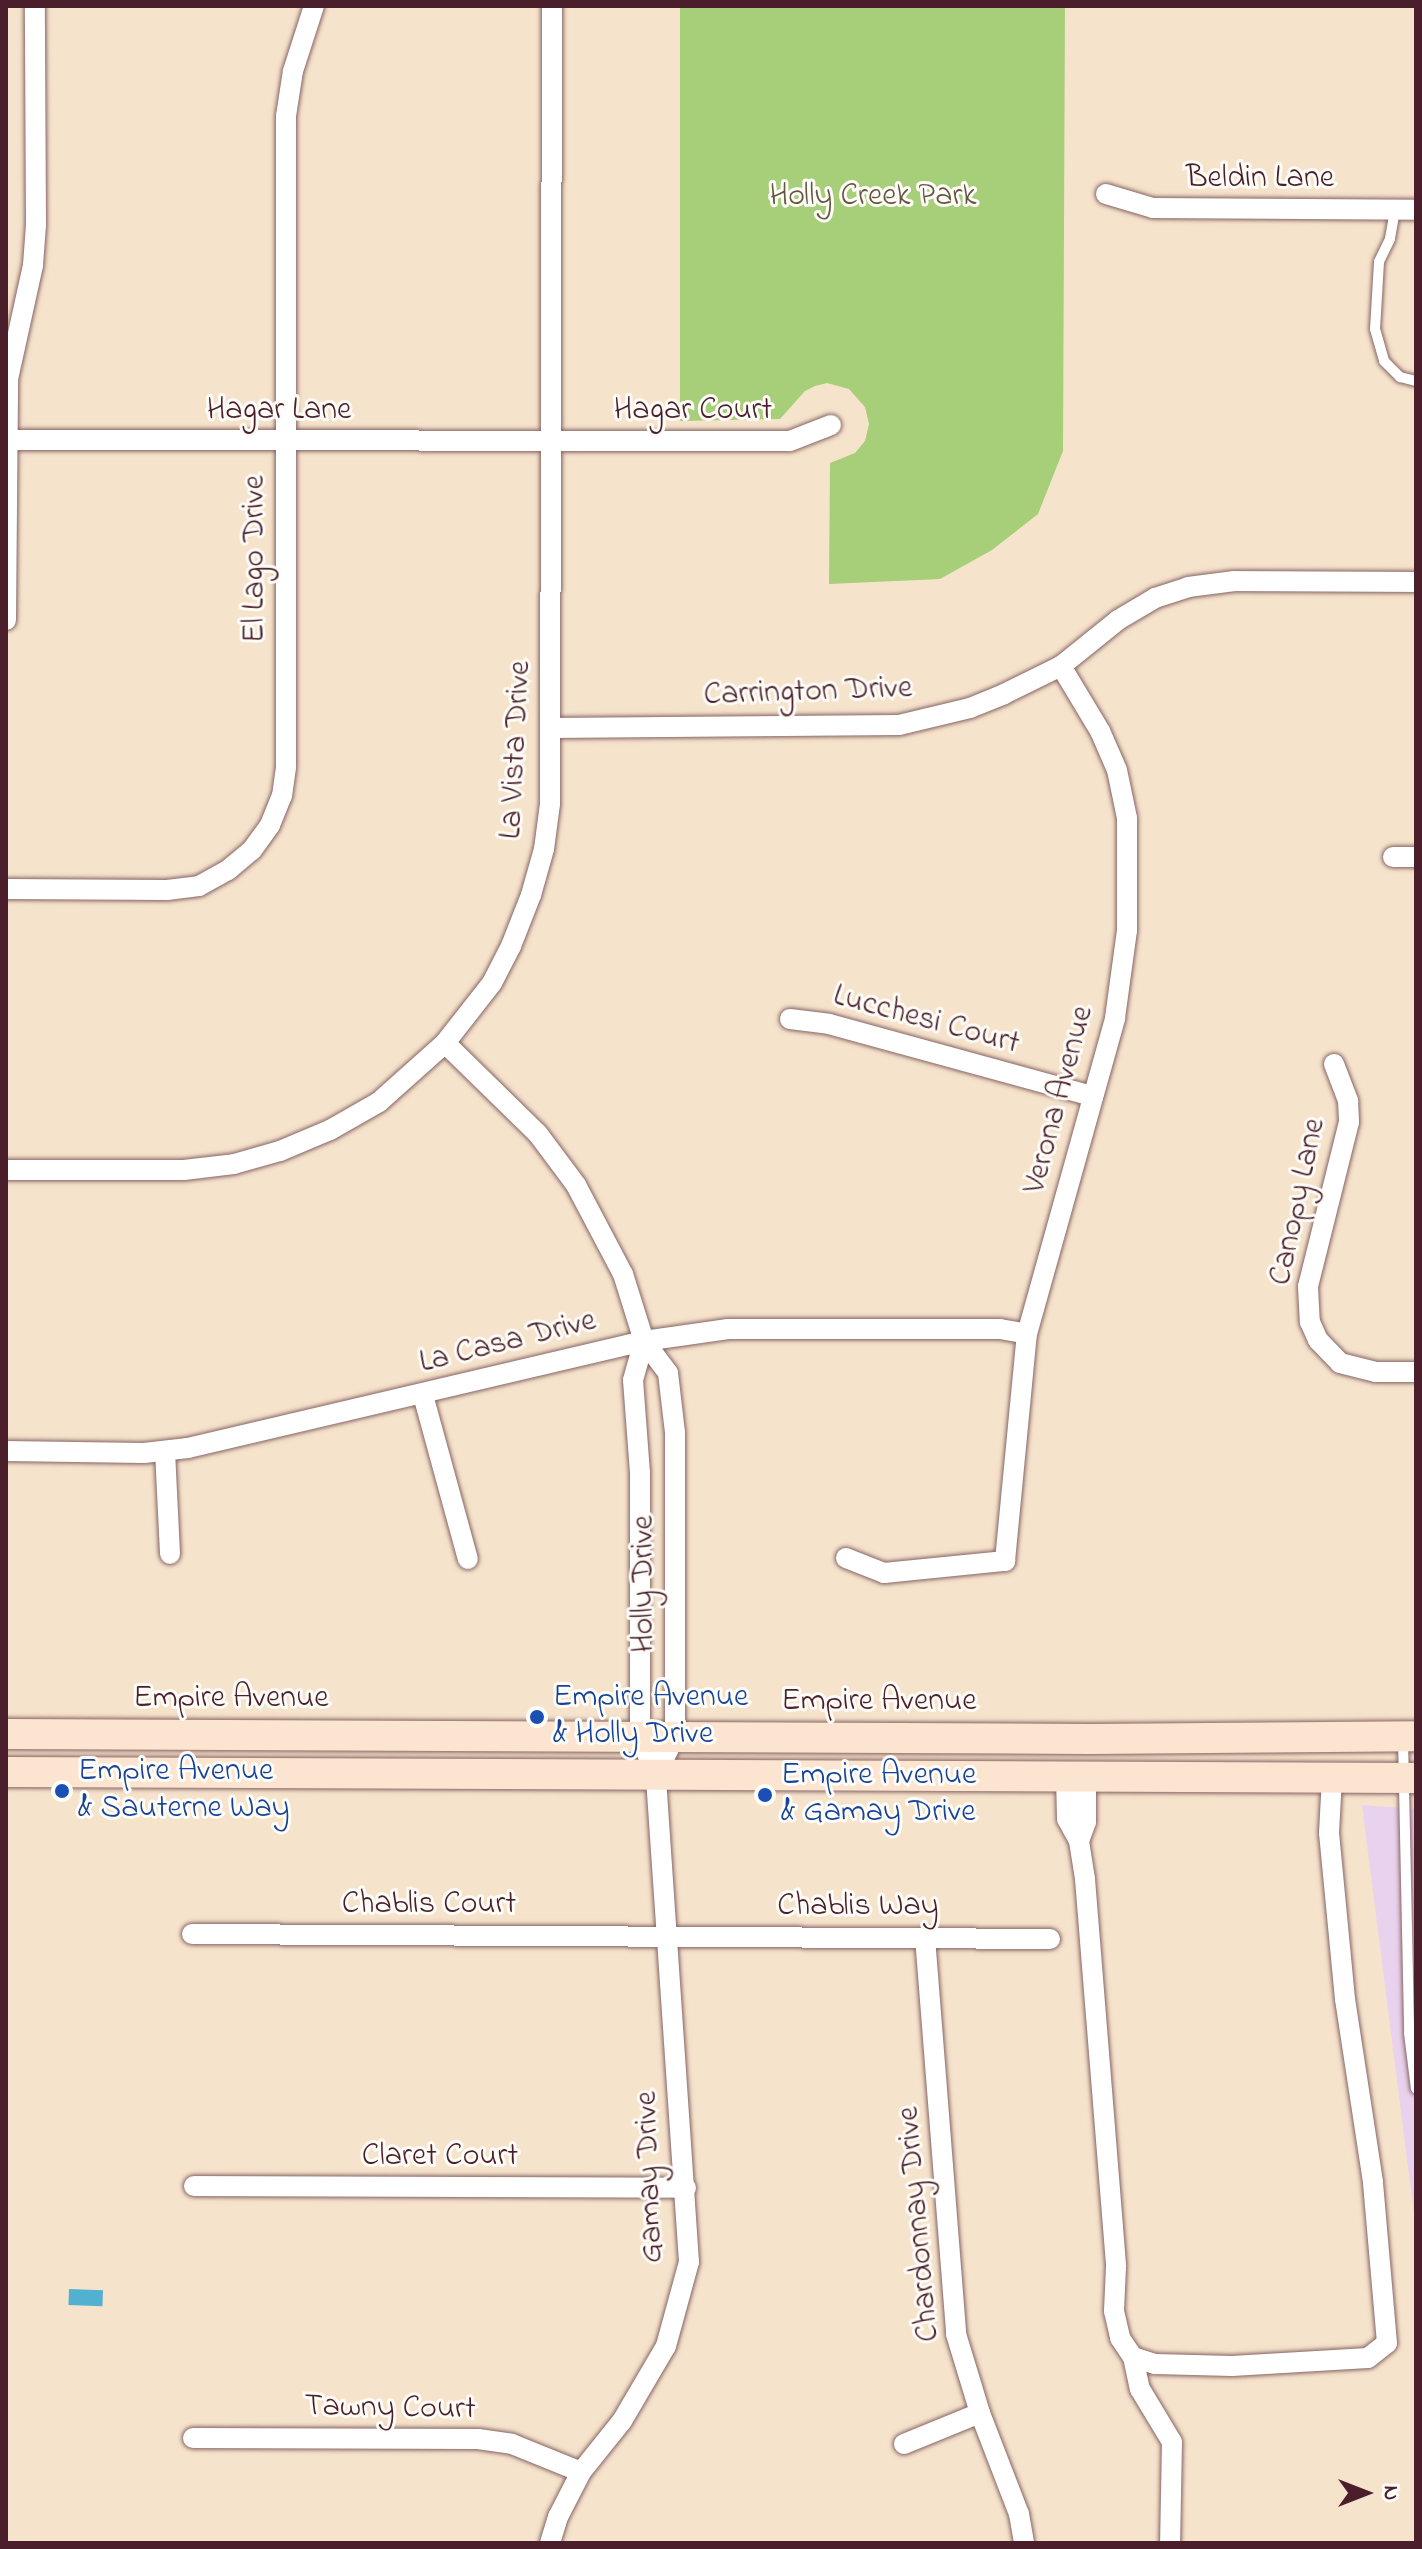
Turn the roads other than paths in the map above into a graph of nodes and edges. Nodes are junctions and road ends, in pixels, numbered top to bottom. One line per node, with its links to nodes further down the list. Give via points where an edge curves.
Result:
1 (35, 6): 8 (street, via 36,225 33,265 8,379)
2 (314, 6): 9 (street, El Lago Drive, via 293,71 286,116)
3 (552, 6): 10 (street, La Vista Drive)
4 (1106, 194): 5 (street, Beldin Lane, via 1153,208)
5 (1406, 210): 6 (lane, via 1379,262 1375,329 1384,361 1400,377)
6 (1416, 381)
7 (831, 425): 10 (street, Hagar Court, via 790,441)
8 (7, 440): 9 (street, Hagar Lane); 12 (street)
9 (287, 440): 10 (street, Hagar Lane); 17 (street, El Lago Drive, via 286,766 270,825 252,850 199,886)
10 (552, 441): 14 (street, La Vista Drive)
11 (1416, 582): 13 (street, Carrington Drive, via 1235,581 1188,587 1155,598 1118,620)
12 (6, 620)
13 (1061, 666): 14 (street, Carrington Drive, via 970,708 899,725); 21 (street, Verona Avenue, via 1117,770 1127,818 1123,975)
14 (551, 728): 19 (street, La Vista Drive, via 550,804 531,895 492,983)
15 (1393, 857): 16 (street)
16 (1416, 857)
17 (6, 889)
18 (790, 1019): 21 (street, Lucchesi Court, via 829,1024)
19 (445, 1043): 22 (street, La Vista Drive, via 379,1102 280,1151 184,1170); 24 (street, Holly Drive, via 538,1134 576,1185 623,1274)
20 (1334, 1064): 25 (street, Canopy Lane, via 1348,1101 1349,1122 1311,1273 1310,1322 1318,1340 1340,1363 1375,1372)
21 (1093, 1096): 23 (street, Verona Avenue)
22 (6, 1170)
23 (1027, 1334): 24 (street, La Casa Drive, via 1000,1329 728,1329); 30 (street, Verona Avenue, via 1005,1561 884,1573)
24 (644, 1341): 26 (street, La Casa Drive); 33 (street, Holly Drive, via 668,1373 675,1433); 35 (street, Holly Drive, via 633,1380 640,1473)
25 (1416, 1372)
26 (423, 1395): 28 (street, La Casa Drive); 31 (street)
27 (6, 1451): 28 (street, La Casa Drive)
28 (165, 1451): 29 (street)
29 (170, 1554)
30 (846, 1558)
31 (468, 1559)
32 (6, 1734): 35 (main road, Empire Avenue)
33 (675, 1736): 35 (main road, Empire Avenue); 36 (main road, Empire Avenue); 38 (street, Holly Drive)
34 (1410, 1736): 36 (main road, Empire Avenue); 41 (lane)
35 (640, 1737): 38 (street, Holly Drive)
36 (1210, 1739): 39 (main road, via 1162,1752 1082,1753)
37 (6, 1772): 38 (main road)
38 (656, 1775): 39 (main road); 43 (street, Gamay Drive)
39 (1076, 1775): 40 (main road); 49 (street, via 1067,1819 1079,1841 1115,2252 1114,2311 1120,2338)
40 (1332, 1778): 41 (main road); 49 (street, via 1329,1833 1345,1999 1373,2182 1387,2343 1368,2358 1299,2363 1155,2364)
41 (1410, 1778): 46 (lane, via 1409,2033)
42 (192, 1934): 43 (street, Chablis Court)
43 (665, 1936): 44 (street, Chablis Way); 48 (street, Gamay Drive)
44 (925, 1937): 45 (street, Chablis Way); 50 (street, Chardonnay Drive, via 956,2334)
45 (1050, 1939)
46 (1416, 2089)
47 (194, 2186): 48 (street, Claret Court)
48 (686, 2188): 53 (street, Gamay Drive, via 689,2262 666,2346 622,2421)
49 (1133, 2357): 56 (street, via 1140,2389 1172,2442)
50 (980, 2413): 52 (street); 55 (street, Chardonnay Drive, via 1019,2514)
51 (193, 2438): 53 (street, Tawny Court, via 478,2439 512,2444)
52 (904, 2444)
53 (581, 2472): 54 (street, Gamay Drive)
54 (550, 2543)
55 (1024, 2543)
56 (1170, 2543)

